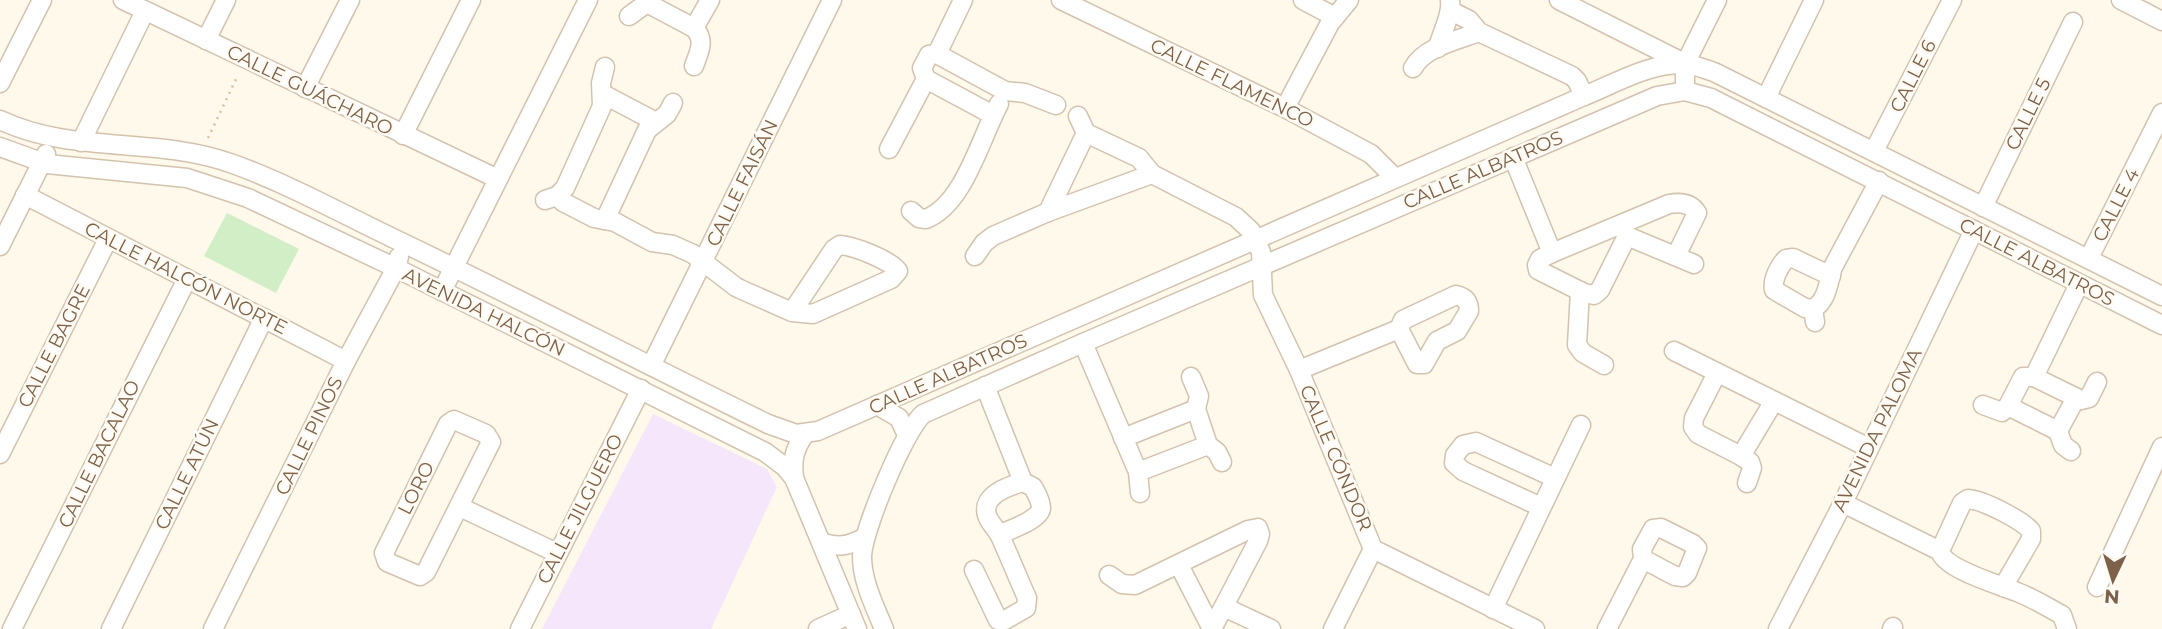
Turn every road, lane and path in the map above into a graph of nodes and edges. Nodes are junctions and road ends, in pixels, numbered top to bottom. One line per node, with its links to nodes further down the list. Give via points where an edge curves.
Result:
1 (42, 0): 37 (street)
2 (123, 0): 21 (street, CALLE GUÁCHARO)
3 (226, 0): 28 (street)
4 (350, 0): 38 (street)
5 (471, 0): 53 (street)
6 (588, 0): 64 (street)
7 (710, 0): 26 (street)
8 (811, 0): 19 (street)
9 (963, 0): 30 (street)
10 (1061, 0): 46 (street, CALLE FLAMENCO)
11 (1303, 0): 23 (street)
12 (1349, 0): 23 (street)
13 (1559, 0): 32 (street)
14 (1717, 0): 32 (street)
15 (1814, 0): 43 (street)
16 (1952, 0): 58 (street, CALLE 6)
17 (2121, 0): 24 (street)
18 (649, 2): 22 (street); 26 (street)
19 (829, 5): 81 (street, CALLE FAISÁN)
20 (1451, 5): 27 (street); 29 (street)
21 (145, 11): 28 (street, CALLE GUÁCHARO); 55 (street)
22 (629, 16)
23 (1335, 17): 46 (street)
24 (2162, 21)
25 (2073, 22): 67 (street, CALLE 5)
26 (694, 28): 33 (street, via 701,43)
27 (1479, 32): 29 (street); 42 (street, via 1572,76)
28 (206, 40): 31 (street, CALLE GUÁCHARO)
29 (1438, 48): 35 (street, via 1421,56)
30 (937, 54): 36 (street, via 929,55 923,64); 39 (street)
31 (246, 59): 38 (street, CALLE GUÁCHARO); 59 (path)
32 (1685, 64): 40 (street); 42 (street, CALLE ALBATROS, via 1646,71); 43 (street, CALLE ALBATROS, via 1714,72)
33 (694, 66)
34 (605, 67): 41 (street)
35 (1413, 68)
36 (926, 79): 48 (street); 57 (street)
37 (0, 83)
38 (305, 88): 53 (street, CALLE GUÁCHARO)
39 (1006, 91): 45 (street); 48 (street)
40 (1685, 91): 60 (street, CALLE ALBATROS, via 1657,96); 65 (street, CALLE ALBATROS, via 1711,98)
41 (603, 94): 51 (street); 70 (street, via 602,106 565,188 551,198)
42 (1584, 96): 63 (street, CALLE ALBATROS)
43 (1766, 98): 58 (street, CALLE ALBATROS)
44 (673, 103): 51 (street)
45 (1056, 105)
46 (1285, 108): 63 (street, CALLE FLAMENCO, via 1371,154)
47 (2162, 113): 80 (street, CALLE 4)
48 (993, 115): 68 (street, via 949,202 926,219)
49 (1078, 116): 52 (street)
50 (0, 120): 54 (street, AVENIDA HALCÓN)
51 (656, 122): 70 (street, via 647,130)
52 (1086, 133): 62 (street, via 1139,158); 69 (street)
53 (403, 135): 64 (street, CALLE GUÁCHARO)
54 (54, 139): 55 (street, AVENIDA HALCÓN); 61 (street)
55 (81, 142): 59 (street, AVENIDA HALCÓN)
56 (0, 146): 61 (street, AVENIDA HALCÓN)
57 (890, 149)
58 (1874, 151): 67 (street, CALLE ALBATROS)
59 (200, 154): 75 (street, AVENIDA HALCÓN, via 256,172)
60 (1513, 157): 77 (street); 83 (street, CALLE ALBATROS)
61 (42, 163): 66 (street); 85 (street, AVENIDA HALCÓN, via 207,183)
62 (1152, 174): 69 (street); 74 (street, via 1236,217)
63 (1394, 177): 74 (street, CALLE ALBATROS)
64 (498, 179): 84 (street)
65 (1880, 181): 72 (street, CALLE ALBATROS); 86 (street)
66 (25, 195): 73 (street, CALLE HALCÓN NORTE); 76 (street)
67 (1983, 207): 80 (street, CALLE ALBATROS)
68 (911, 211)
69 (1048, 212): 78 (street, via 993,236)
70 (605, 220): 81 (street, via 652,242 681,247)
71 (1624, 230): 77 (street); 79 (street); 79 (street, via 1670,204 1689,205 1696,217); 90 (street, via 1598,293)
72 (1974, 230): 88 (street, CALLE ALBATROS); 120 (street, AVENIDA PALOMA)
73 (108, 239): 87 (street, CALLE HALCÓN NORTE); 122 (street, CALLE BAGRE)
74 (1255, 239): 83 (street, CALLE CÓNDOR); 110 (street, CALLE ALBATROS)
75 (403, 243): 84 (street, AVENIDA HALCÓN); 85 (street, CALLE PINOS)
76 (0, 246)
77 (1552, 253): 90 (street, via 1540,258 1538,270)
78 (975, 256)
79 (1676, 256): 82 (street)
80 (2089, 258): 91 (street, CALLE ALBATROS)
81 (703, 261): 92 (street, via 736,286); 100 (street, CALLE FAISÁN)
82 (1694, 264)
83 (1263, 266): 96 (street, CALLE ALBATROS); 101 (street, CALLE CÓNDOR, via 1263,295)
84 (454, 267): 89 (street); 100 (street, AVENIDA HALCÓN)
85 (396, 268): 89 (street, AVENIDA HALCÓN); 98 (street, CALLE PINOS)
86 (1831, 276): 86 (street, via 1814,315 1774,290 1786,259)
87 (187, 279): 93 (street, CALLE HALCÓN NORTE); 150 (street, CALLE BACALAO)
88 (2079, 284): 94 (street, CALLE ALBATROS); 104 (street)
89 (442, 291): 107 (street, AVENIDA HALCÓN)
90 (1580, 291): 99 (street, via 1577,345)
91 (2162, 296)
92 (792, 312): 92 (street, via 813,314 891,279 898,271 892,264 840,245)
93 (264, 318): 98 (street, CALLE HALCÓN NORTE); 151 (street, CALLE ATÚN)
94 (2162, 325)
95 (1399, 329): 101 (street)
96 (1083, 343): 106 (street, CALLE ALBATROS); 118 (street)
97 (1674, 351): 102 (street)
98 (346, 361): 152 (street, CALLE PINOS)
99 (1604, 365)
100 (651, 366): 116 (street, AVENIDA HALCÓN, via 780,430)
101 (1299, 370): 138 (street, CALLE CÓNDOR)
102 (1717, 373): 109 (street); 123 (street, via 1693,427)
103 (1191, 377): 113 (street, via 1199,396)
104 (2034, 377): 108 (street); 112 (street, via 2023,377)
105 (2097, 382): 108 (street, via 2085,401)
106 (985, 386): 117 (street, CALLE ALBATROS, via 930,409); 129 (street)
107 (641, 389): 127 (street, AVENIDA HALCÓN, via 765,453); 140 (street, CALLE JILGUERO)
108 (2076, 398): 115 (street)
109 (1774, 401): 120 (street); 123 (street)
110 (877, 405): 116 (street, CALLE ALBATROS); 117 (street, via 899,418)
111 (1983, 405): 112 (street, via 1999,412)
112 (2008, 406): 115 (street)
113 (1196, 409): 118 (street); 119 (street)
114 (1581, 425): 128 (street)
115 (2057, 431): 121 (street)
116 (805, 434): 127 (street, via 793,457)
117 (907, 435): 136 (street, CALLE ALBATROS)
118 (1123, 438): 126 (street)
119 (1208, 445): 125 (street); 126 (street)
120 (1869, 448): 132 (street, AVENIDA PALOMA)
121 (2071, 451)
122 (0, 454)
123 (1741, 456): 130 (street, via 1752,465)
124 (2160, 458): 146 (street)
125 (1222, 462)
126 (1139, 472): 131 (street)
127 (794, 478): 137 (street, AVENIDA HALCÓN)
128 (1555, 478): 134 (street); 134 (street, via 1476,442 1463,445 1455,455 1454,463 1463,471)
129 (1023, 482): 135 (street, via 988,502 986,514); 135 (street, via 1033,486 1041,511)
130 (1747, 482)
131 (1140, 494)
132 (1843, 503): 139 (street); 161 (street, AVENIDA PALOMA)
133 (460, 507): 133 (street, LORO, via 491,439 457,419 448,424 383,557 422,576); 140 (street)
134 (1541, 507): 148 (street)
135 (1000, 534): 143 (street, via 1027,598 1026,608 998,620)
136 (864, 538): 137 (street, via 839,546); 155 (street, via 862,567)
137 (821, 542): 149 (street, AVENIDA HALCÓN)
138 (1373, 549): 148 (street, CALLE CÓNDOR); 158 (street)
139 (1940, 551): 145 (street, via 1945,560); 145 (street, via 1968,499 2025,524 2031,539)
140 (557, 553): 153 (street, CALLE JILGUERO)
141 (1643, 559): 160 (street)
142 (1179, 565): 144 (street, via 1128,586); 147 (street, via 1258,528 1258,541); 156 (street)
143 (974, 570)
144 (1109, 575)
145 (2003, 587): 162 (street, via 2062,615)
146 (2097, 587)
147 (1224, 607): 156 (street); 157 (street)
148 (1493, 609): 159 (street, CALLE CÓNDOR)
149 (854, 622): 154 (street)
150 (12, 629)
151 (111, 629)
152 (213, 629)
153 (520, 629)
154 (818, 629)
155 (884, 629)
156 (1212, 629)
157 (1271, 629)
158 (1333, 629)
159 (1535, 629)
160 (1606, 629)
161 (1778, 629)
162 (2067, 629)

